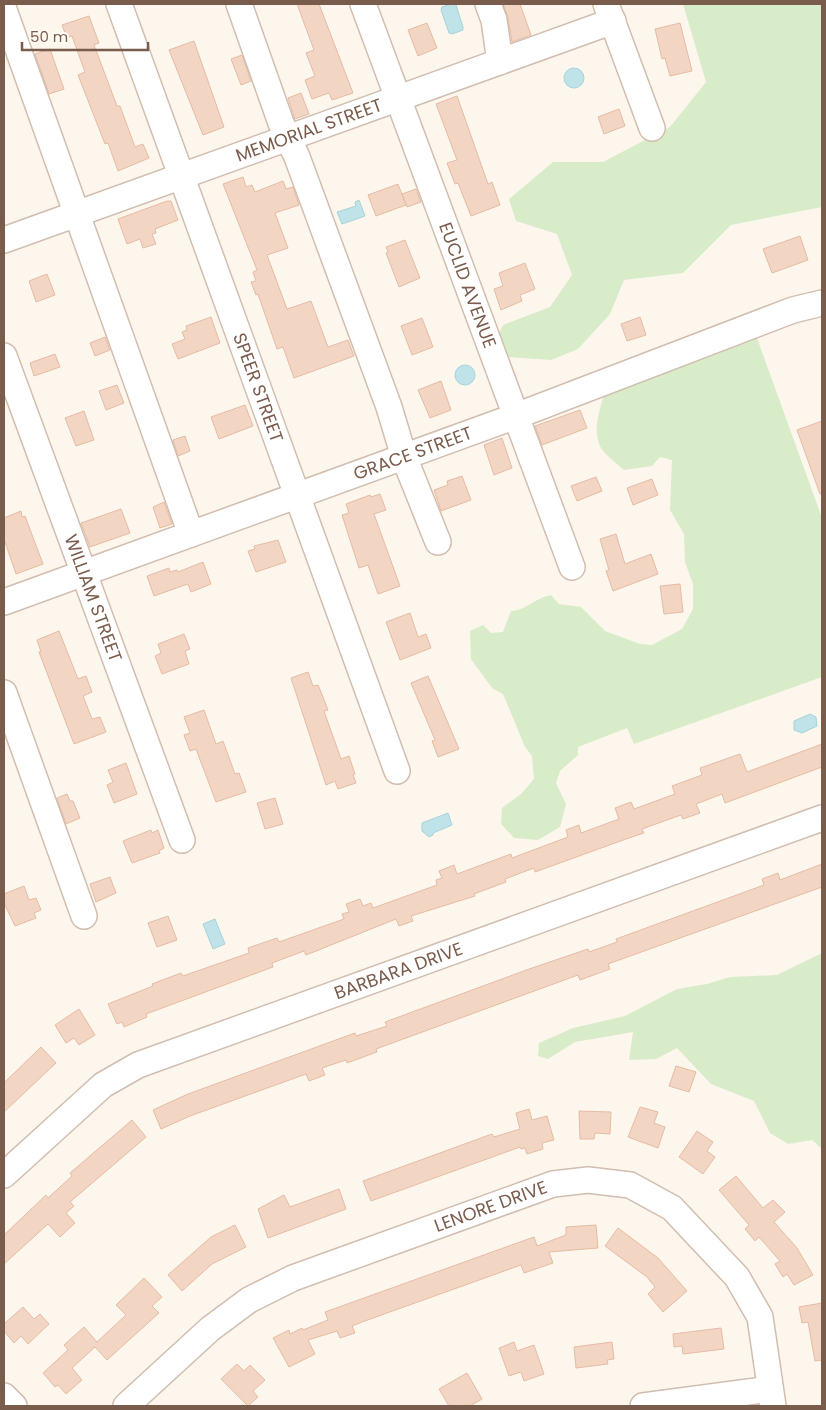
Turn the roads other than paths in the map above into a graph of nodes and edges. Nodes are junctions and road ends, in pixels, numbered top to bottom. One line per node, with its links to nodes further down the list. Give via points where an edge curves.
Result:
1 (119, 4): 11 (street, SPEER STREET)
2 (239, 4): 10 (street)
3 (363, 4): 8 (street, EUCLID AVENUE)
4 (488, 4): 7 (street, via 494,20)
5 (4, 10): 12 (street)
6 (610, 12): 7 (street, MEMORIAL STREET); 9 (street)
7 (500, 62): 8 (street, MEMORIAL STREET)
8 (398, 98): 10 (street, MEMORIAL STREET); 16 (street, EUCLID AVENUE)
9 (652, 128)
10 (288, 138): 11 (street, MEMORIAL STREET); 17 (street, via 389,407)
11 (181, 176): 12 (street, MEMORIAL STREET); 18 (street, SPEER STREET)
12 (76, 214): 13 (street, MEMORIAL STREET); 19 (street)
13 (4, 240)
14 (822, 304): 16 (street, GRACE STREET, via 793,310)
15 (4, 356): 22 (street, WILLIAM STREET)
16 (516, 416): 17 (street, GRACE STREET); 21 (street, EUCLID AVENUE)
17 (404, 457): 18 (street, GRACE STREET); 20 (street)
18 (297, 496): 19 (street, GRACE STREET); 25 (street, SPEER STREET)
19 (191, 534): 22 (street, GRACE STREET)
20 (438, 542)
21 (572, 568)
22 (84, 573): 23 (street, GRACE STREET); 27 (street, WILLIAM STREET)
23 (4, 602)
24 (4, 693): 28 (street)
25 (397, 771)
26 (822, 818): 29 (street, BARBARA DRIVE, via 138,1065 103,1085)
27 (182, 840)
28 (84, 916)
29 (4, 1175)
30 (4, 1396): 32 (street)
31 (772, 1398): 33 (street, LENORE DRIVE, via 760,1317 736,1277 672,1208 630,1185 588,1180 553,1184 293,1278 249,1300 210,1329); 34 (street)
32 (14, 1406)
33 (126, 1406)
34 (643, 1406)

